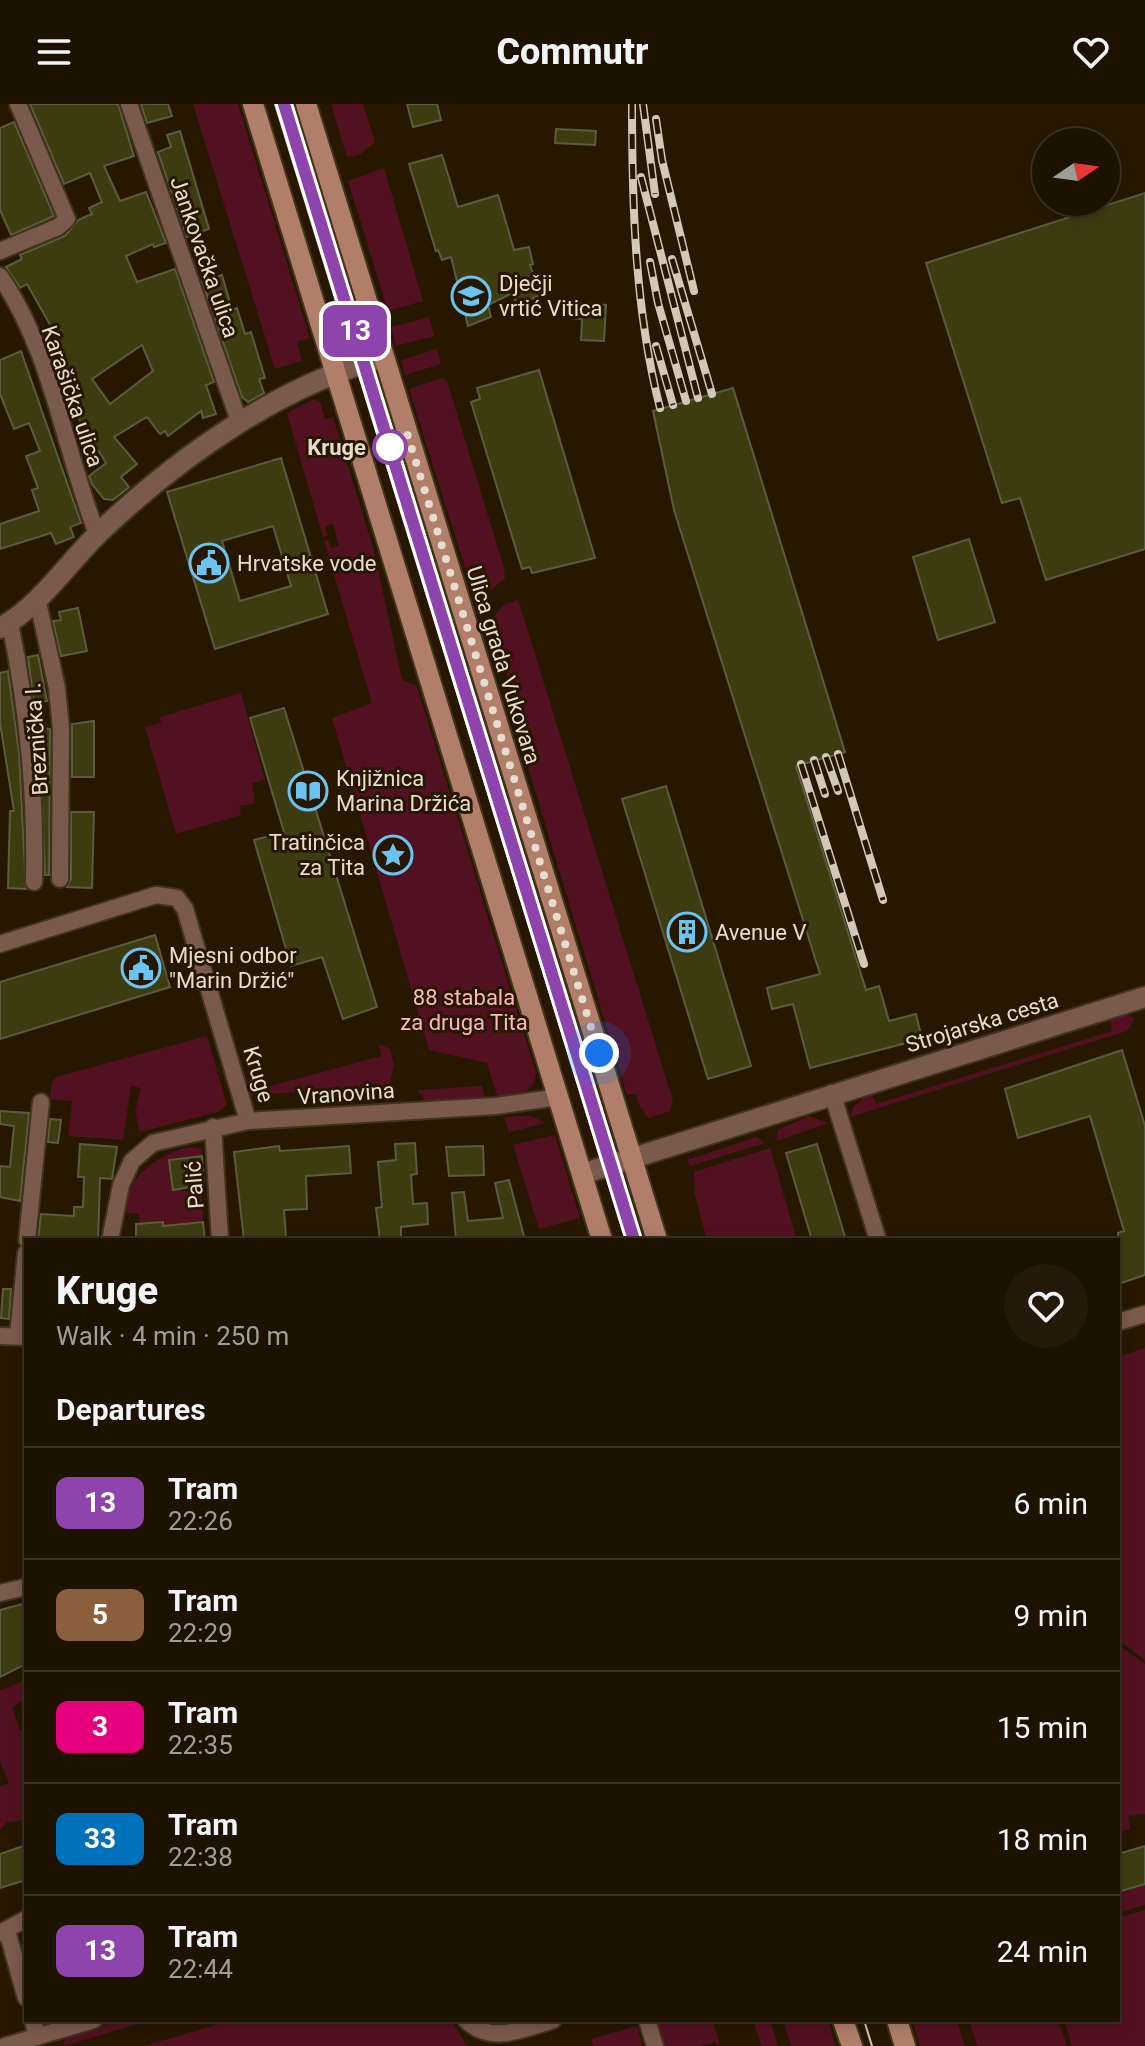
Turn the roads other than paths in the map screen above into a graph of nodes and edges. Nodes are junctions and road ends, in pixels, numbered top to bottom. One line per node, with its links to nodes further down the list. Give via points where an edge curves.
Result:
1 (18, 104): 5 (street, via 67,219)
2 (129, 104): 9 (street, Jankovačka ulica)
3 (253, 104): 8 (main road)
4 (306, 104): 7 (main road, Ulica grada Vukovara)
5 (0, 251)
6 (0, 276): 10 (street, Karašička ulica, via 45,373)
7 (384, 357): 8 (street); 22 (main road, Ulica grada Vukovara)
8 (336, 372): 9 (street); 18 (main road)
9 (240, 424): 10 (street, via 168,474)
10 (97, 534): 11 (street)
11 (37, 598): 12 (street); 13 (street, Breznička I., via 60,708)
12 (5, 626): 14 (street, via 23,688 34,783)
13 (60, 879)
14 (34, 882)
15 (0, 944): 20 (street, Kruge, via 156,895 177,898 185,909)
16 (1145, 997): 17 (street, Strojarska cesta)
17 (832, 1093): 22 (street, Strojarska cesta); 29 (street)
18 (559, 1097): 20 (street, Vranovina, via 496,1106); 23 (main road)
19 (41, 1102): 24 (street)
20 (248, 1121): 21 (street, Vranovina)
21 (213, 1127): 25 (street, Vranovina, via 140,1151 121,1185); 26 (street, Palić)
22 (632, 1158): 23 (street, Strojarska cesta); 28 (main road, Ulica grada Vukovara)
23 (582, 1174): 27 (main road)
24 (27, 1238)
25 (110, 1238)
26 (220, 1238)
27 (601, 1238)
28 (656, 1238)
29 (877, 1238)
30 (24, 1294): 34 (street)
31 (1145, 1314): 32 (street)
32 (1120, 1321)
33 (0, 1336): 34 (street)
34 (22, 1336)
35 (24, 1587): 36 (street)
36 (0, 1593)
37 (24, 1920): 38 (street)
38 (3, 1932): 39 (street)
39 (24, 1992)
40 (79, 2022): 46 (street)
41 (469, 2022): 42 (street, via 483,2033 495,2034)
42 (545, 2022)
43 (648, 2022): 48 (street)
44 (844, 2022): 49 (main road)
45 (898, 2022): 50 (main road)
46 (35, 2028): 47 (street)
47 (5, 2046)
48 (655, 2046)
49 (852, 2046)
50 (905, 2046)

